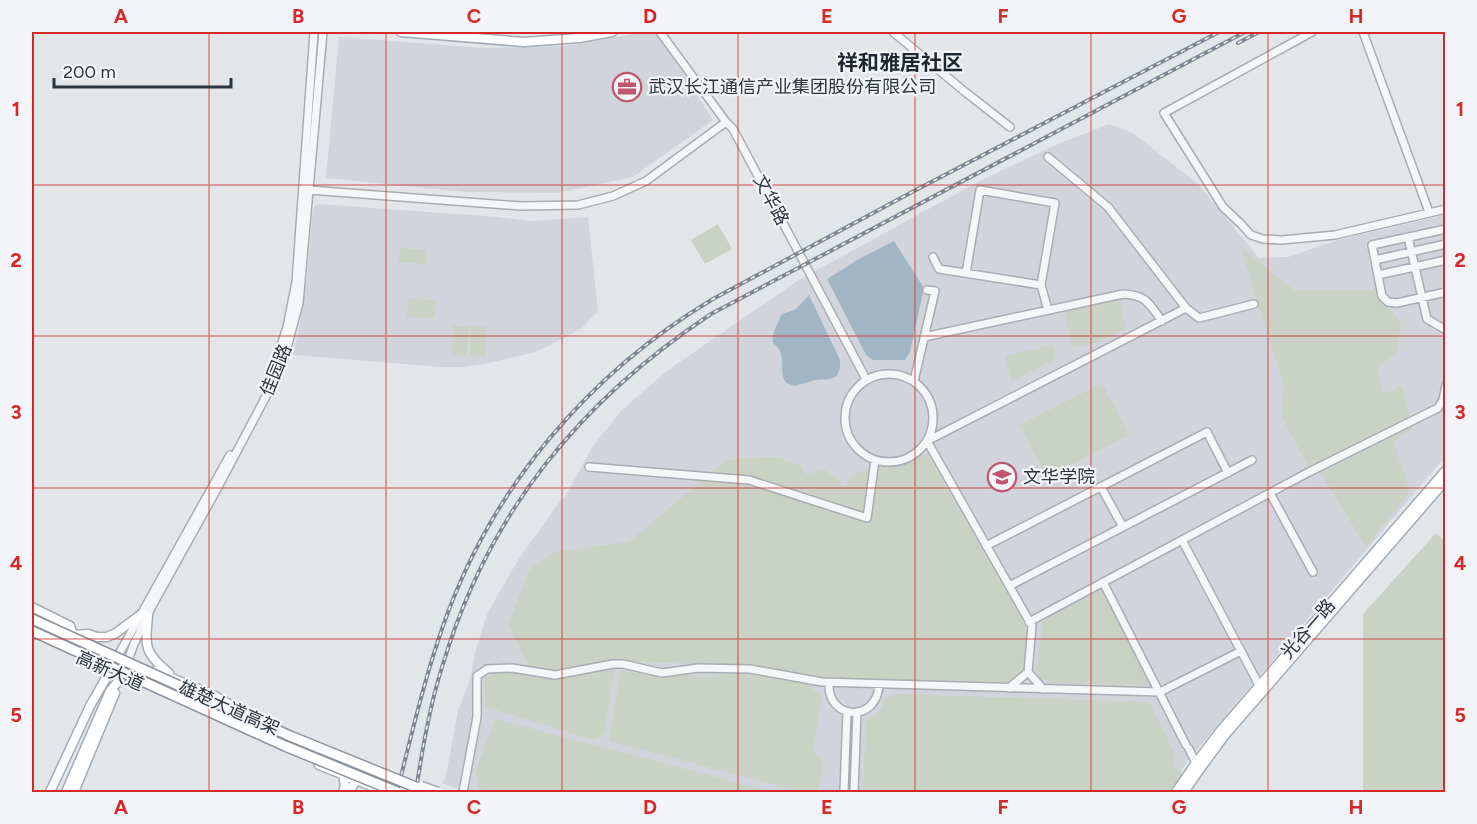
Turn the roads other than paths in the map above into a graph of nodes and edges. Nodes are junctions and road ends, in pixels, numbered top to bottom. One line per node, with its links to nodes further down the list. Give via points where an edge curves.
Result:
1 (314, 32): 54 (street, 佳园路, via 296,282 287,327 273,374)
2 (323, 32): 12 (street, 佳园路)
3 (401, 32): 4 (main road, via 524,42)
4 (612, 32)
5 (660, 32): 9 (street, 文华路)
6 (893, 32): 10 (street)
7 (1312, 32): 14 (street, via 1164,113 1223,207 1251,235 1282,240 1335,235)
8 (1363, 32): 14 (street)
9 (726, 122): 12 (street, via 646,181 613,196 578,205 521,206); 35 (street, 文华路)
10 (1010, 127)
11 (1047, 157): 30 (street, via 1108,207)
12 (309, 190): 54 (street, 佳园路, via 299,303 282,366)
13 (1446, 208): 14 (street)
14 (1429, 212)
15 (1446, 229): 16 (street)
16 (1408, 237): 18 (street); 20 (street, via 1372,245)
17 (1446, 244): 18 (street)
18 (1411, 252): 20 (street); 22 (street)
19 (933, 257): 23 (street, via 939,268)
20 (1375, 260): 24 (street)
21 (1446, 260): 22 (street)
22 (1415, 267): 24 (street); 28 (street)
23 (966, 273): 25 (street); 25 (street, via 980,190 1055,203)
24 (1378, 275): 28 (street, via 1382,296 1388,302)
25 (1041, 285): 31 (street)
26 (927, 290): 34 (street, via 935,291)
27 (1446, 292): 28 (street)
28 (1422, 297): 33 (street, via 1426,319)
29 (1254, 303): 30 (street, via 1199,318)
30 (1186, 309): 32 (street)
31 (1047, 310): 32 (street, via 1136,294 1145,299); 34 (street)
32 (1162, 321): 38 (street)
33 (1446, 330)
34 (924, 337): 36 (street)
35 (866, 379): 36 (street, via 895,374); 39 (street, via 847,401 845,430 851,443)
36 (914, 381): 38 (street, via 929,399 933,413)
37 (1446, 385): 46 (street, via 1438,408)
38 (927, 441): 39 (street, via 904,460); 49 (street)
39 (875, 460): 41 (street, via 867,518 749,480)
40 (1252, 460): 43 (street)
41 (589, 467)
42 (1446, 470): 68 (main road, 光谷一路)
43 (1228, 473): 45 (street, via 1207,432); 47 (street)
44 (1446, 480): 92 (main road, 光谷一路, via 1226,735)
45 (1101, 487): 47 (street); 49 (street)
46 (1270, 493): 48 (street); 50 (street)
47 (1123, 527): 52 (street)
48 (1182, 540): 51 (street); 59 (street)
49 (986, 546): 52 (street)
50 (1313, 572)
51 (1103, 582): 56 (street); 71 (street)
52 (1009, 586): 56 (street)
53 (32, 607): 58 (main road, via 70,626)
54 (145, 614): 58 (main road, via 106,637); 60 (street, 佳园路); 61 (street, 佳园路); 65 (main road, via 151,656)
55 (32, 617): 58 (main road, 高新大道); 86 (highway, 雄楚大道高架, bridge, via 290,736)
56 (1029, 622): 63 (street, via 1032,626)
57 (32, 633): 62 (main road, 高新大道); 85 (highway, 雄楚大道高架, bridge)
58 (74, 635): 60 (main road, 高新大道)
59 (1241, 651): 68 (street); 71 (street)
60 (119, 655): 61 (main road, 高新大道); 62 (street, 佳园路)
61 (129, 660): 64 (street, 佳园路); 65 (main road, 高新大道)
62 (110, 671): 64 (main road, 高新大道); 79 (main road)
63 (1028, 672): 69 (street); 70 (street)
64 (122, 677): 75 (main road, 高新大道); 80 (main road, via 110,691); 81 (main road)
65 (174, 678): 72 (main road, 高新大道)
66 (829, 683): 67 (street); 73 (street, via 833,701); 88 (street, via 750,669 662,673 613,664 555,675 487,669 477,676 477,717)
67 (879, 684): 69 (street); 74 (street, via 874,703)
68 (1259, 685): 76 (main road, 光谷一路)
69 (1009, 688): 70 (street)
70 (1043, 689): 71 (street)
71 (1160, 692): 76 (street)
72 (240, 711): 75 (main road, via 228,714); 87 (main road, 高新大道, bridge)
73 (848, 712): 74 (street); 89 (street)
74 (857, 712): 90 (street)
75 (234, 727): 77 (main road, 高新大道)
76 (1196, 763): 91 (main road, 光谷一路)
77 (343, 775): 78 (main road, 高新大道); 82 (main road)
78 (357, 781): 83 (main road); 84 (main road, 高新大道, bridge)
79 (50, 792)
80 (66, 792)
81 (74, 792)
82 (343, 792)
83 (350, 792)
84 (386, 792)
85 (397, 792)
86 (428, 792)
87 (438, 792)
88 (463, 792)
89 (844, 792)
90 (854, 792)
91 (1176, 792)
92 (1184, 792)

